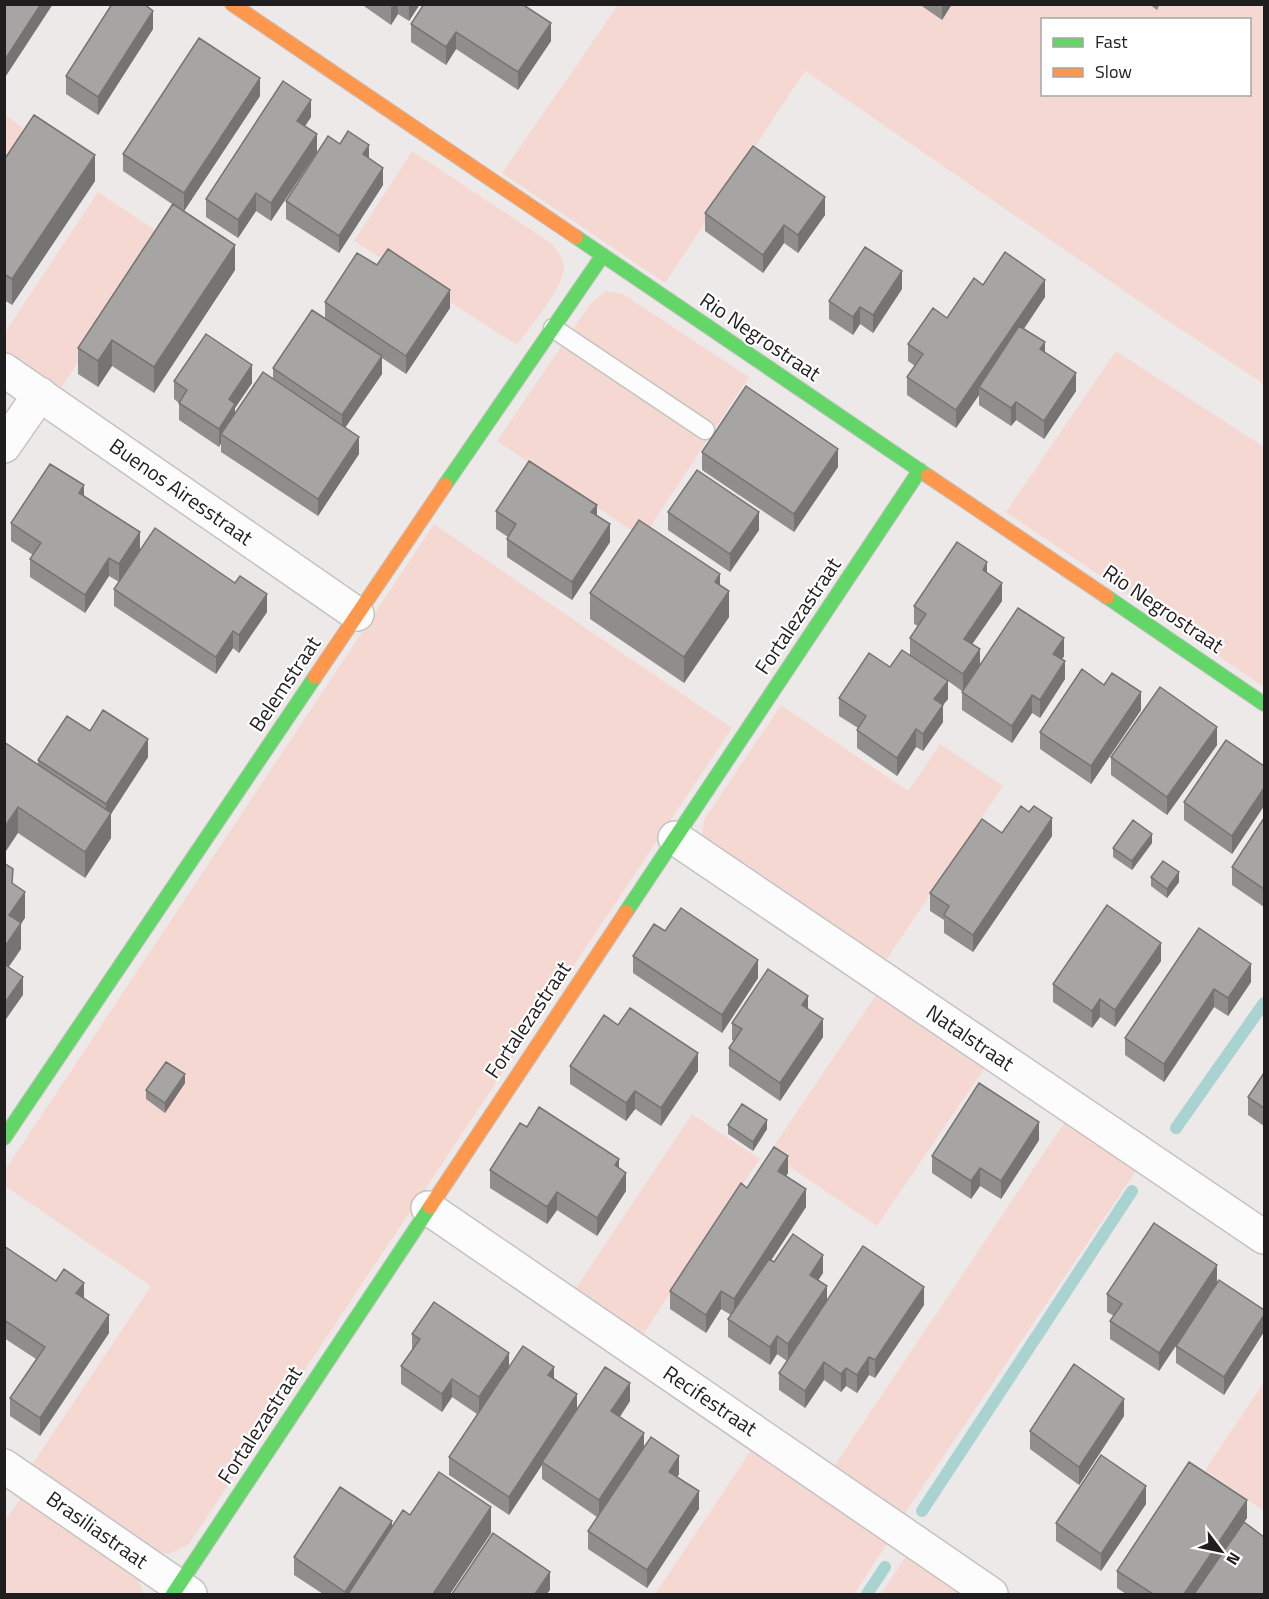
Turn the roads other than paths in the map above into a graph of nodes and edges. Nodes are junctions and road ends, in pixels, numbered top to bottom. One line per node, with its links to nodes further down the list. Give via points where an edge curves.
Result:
1 (232, 4): 2 (street, Rio Negrostraat)
2 (603, 255): 3 (street, Belemstraat); 8 (street, Rio Negrostraat)
3 (553, 328): 6 (lane); 9 (street, Belemstraat)
4 (4, 370): 5 (street, Buenos Airesstraat)
5 (40, 394): 7 (street); 9 (street, Buenos Airesstraat)
6 (705, 430)
7 (4, 446)
8 (921, 470): 10 (street, Rio Negrostraat); 11 (street, Fortalezastraat)
9 (357, 614): 12 (street, Belemstraat)
10 (1264, 704)
11 (675, 838): 13 (street, Fortalezastraat); 14 (street, Natalstraat)
12 (4, 1138)
13 (428, 1208): 16 (street, Fortalezastraat); 17 (street, Recifestraat)
14 (1264, 1237)
15 (4, 1466): 16 (street, Brasiliastraat)
16 (180, 1592)
17 (991, 1594)

